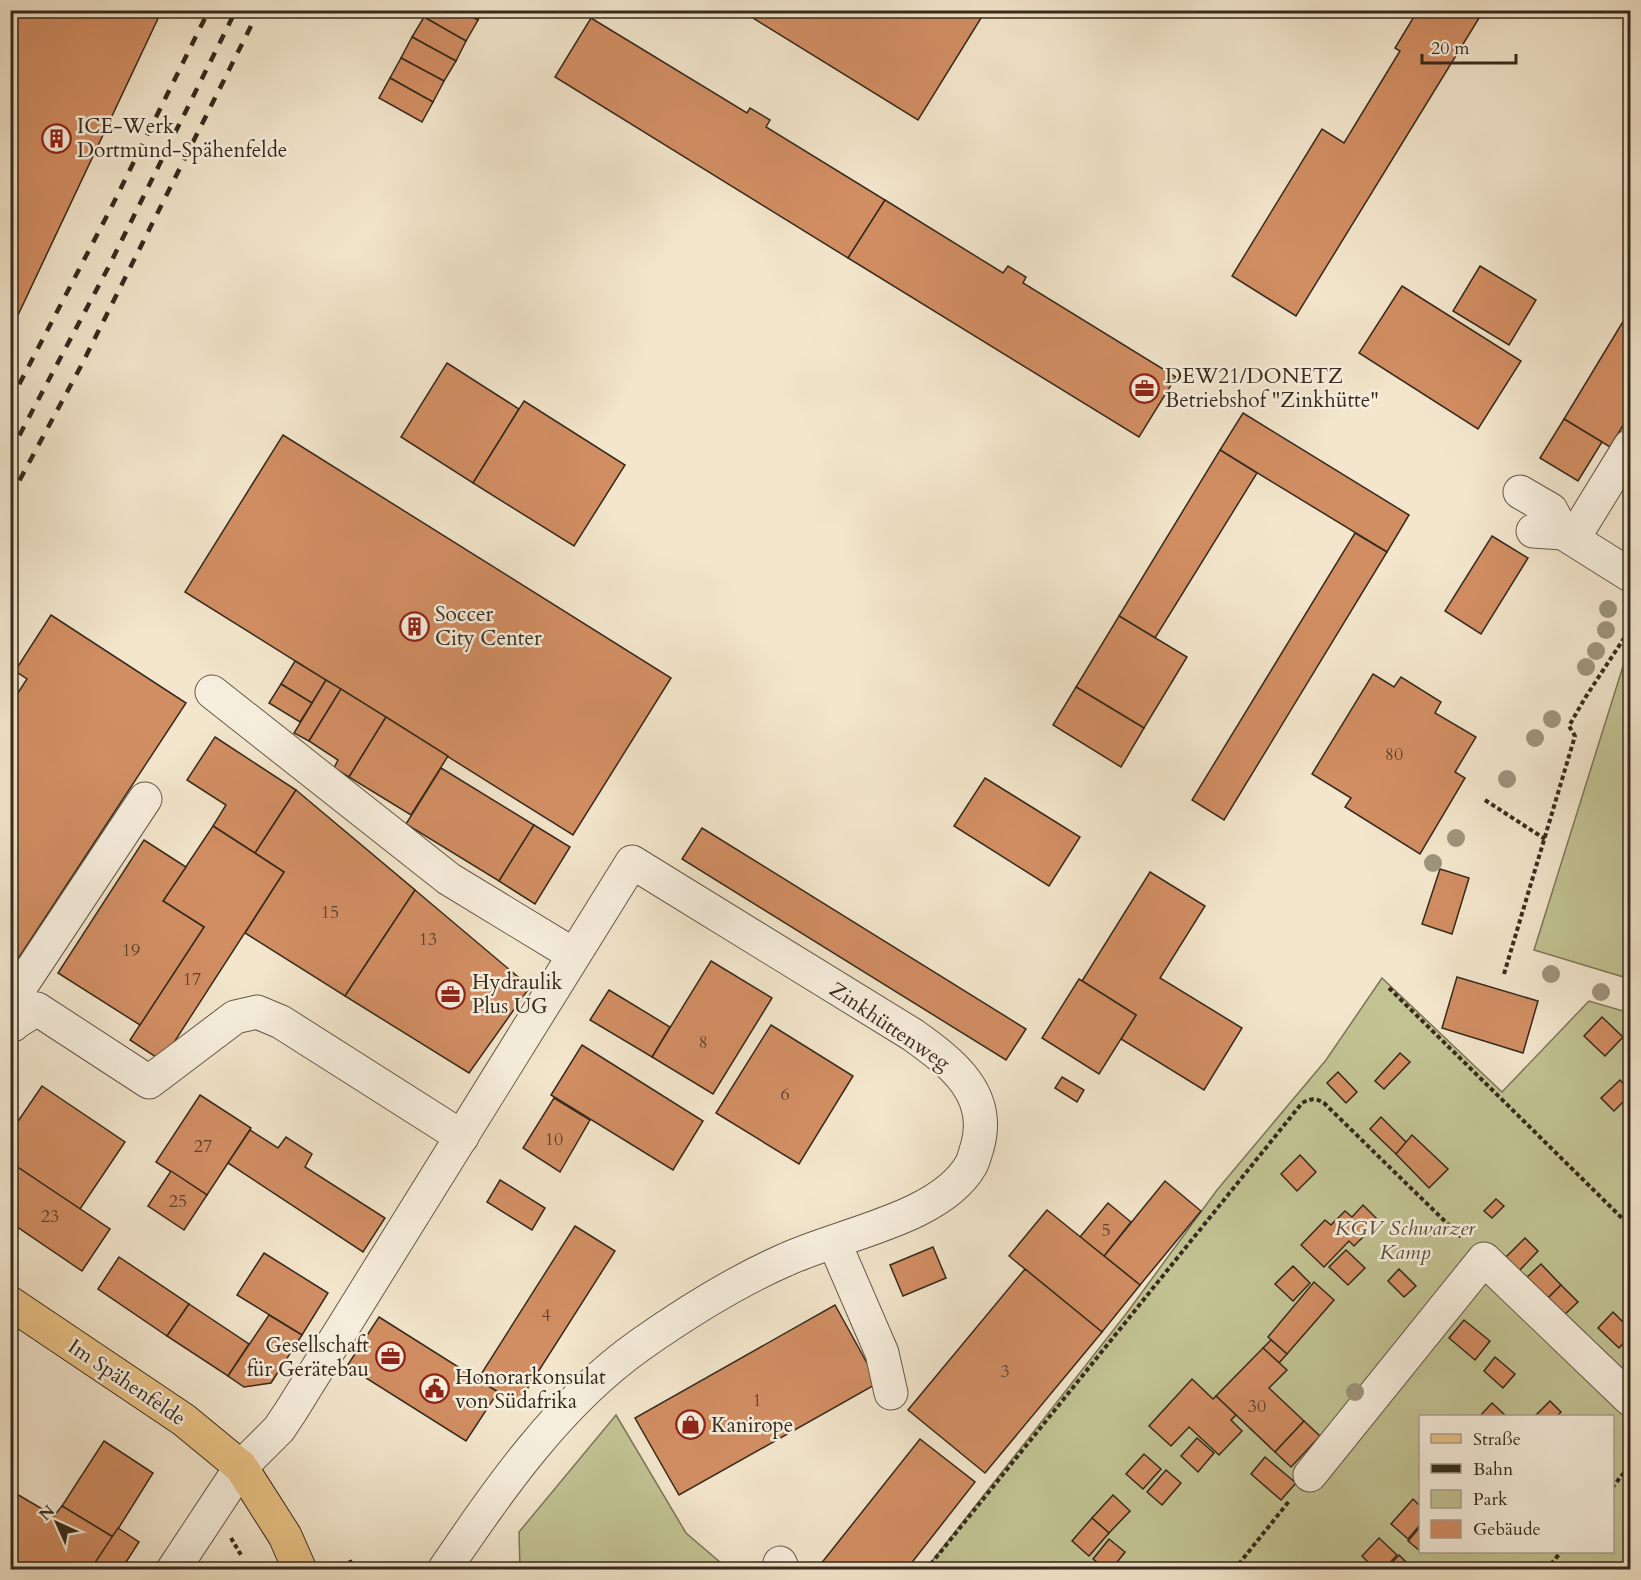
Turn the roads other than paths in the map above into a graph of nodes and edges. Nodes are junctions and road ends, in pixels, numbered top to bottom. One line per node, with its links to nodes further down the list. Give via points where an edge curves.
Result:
1 (1630, 446): 3 (street)
2 (1520, 492): 3 (street, via 1551,510)
3 (1556, 534): 4 (street)
4 (1630, 575)
5 (212, 692): 7 (street, via 449,879)
6 (145, 799): 8 (street, via 19,989)
7 (574, 955): 9 (street, Zinkhüttenweg); 10 (street, Zinkhüttenweg, via 632,862 913,1035 959,1072 974,1093 980,1112 982,1132 972,1164 955,1187 923,1208)
8 (12, 1025): 9 (street, via 37,1009 149,1082 235,1017 257,1012 280,1022)
9 (462, 1137): 14 (street, Zinkhüttenweg, via 279,1429)
10 (834, 1242): 12 (street, via 882,1353); 18 (street, Zinkhüttenweg, via 785,1259 710,1300 639,1346 586,1390 533,1447)
11 (10, 1303): 14 (main road, Im Spähenfelde, via 184,1420)
12 (891, 1393)
13 (1630, 1399): 15 (street, via 1484,1259)
14 (241, 1467): 16 (street); 17 (main road, Im Spähenfelde, via 285,1536)
15 (1310, 1475)
16 (173, 1569)
17 (300, 1569)
18 (444, 1569)

